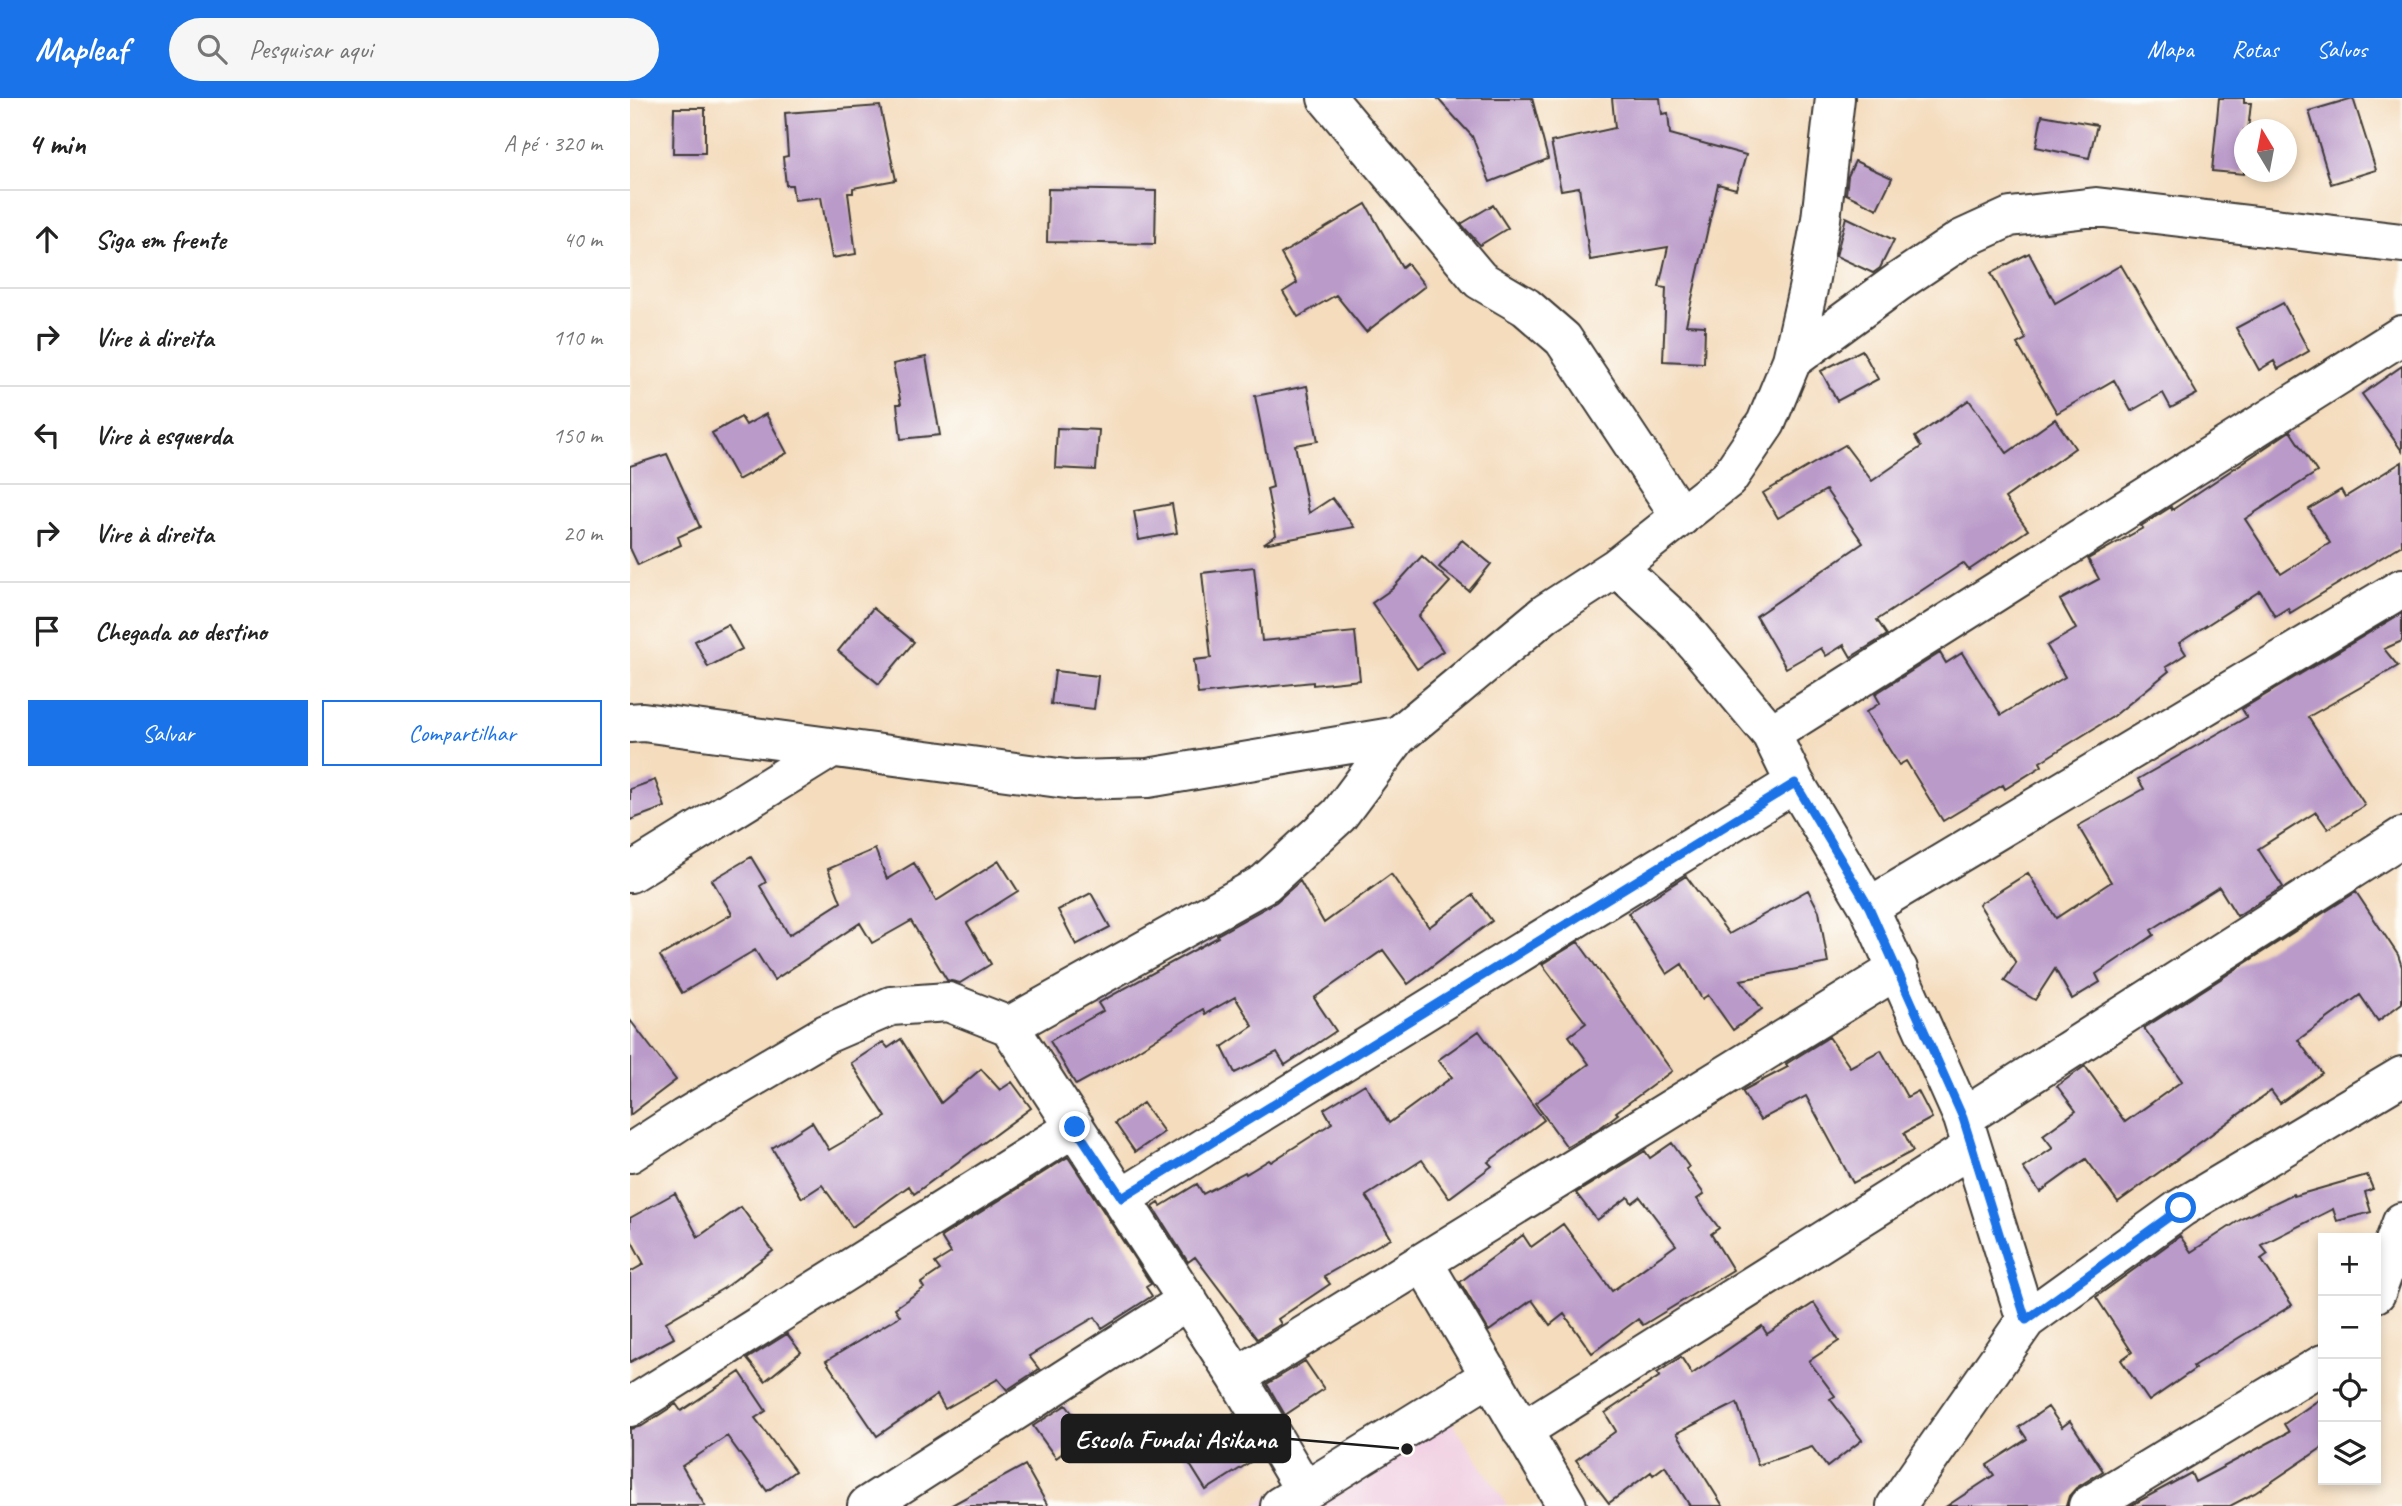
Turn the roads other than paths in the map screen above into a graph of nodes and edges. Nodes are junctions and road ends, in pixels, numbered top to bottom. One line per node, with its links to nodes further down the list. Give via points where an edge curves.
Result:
1 (1327, 98): 6 (street, via 1480,281 1525,307 1563,339)
2 (1835, 98): 5 (street, via 1821,219)
3 (2402, 243): 5 (street, via 2096,207 2010,217 1962,239)
4 (2402, 335): 10 (street)
5 (1792, 360): 6 (street, via 1766,423 1728,479)
6 (1681, 517): 7 (street)
7 (1617, 566): 10 (street, via 1682,627); 11 (street, via 1546,613)
8 (2402, 588): 16 (street)
9 (630, 723): 12 (street)
10 (1771, 734): 13 (street)
11 (1398, 736): 12 (street, via 1148,778 1074,780); 18 (street, via 1339,815 1265,883)
12 (830, 749): 15 (street)
13 (1795, 783): 16 (street); 23 (street)
14 (2402, 837): 21 (street)
15 (630, 873)
16 (1869, 907): 17 (street)
17 (1898, 969): 21 (street); 25 (street)
18 (1009, 1026): 20 (street); 22 (street, via 948,1002 891,1006 826,1034)
19 (2402, 1076): 28 (street, via 2181,1208)
20 (1075, 1127): 23 (street); 32 (street)
21 (1967, 1133): 28 (street); 33 (street)
22 (630, 1153)
23 (1122, 1198): 27 (street)
24 (2402, 1222): 26 (street)
25 (1423, 1262): 30 (street); 31 (street)
26 (2381, 1279)
27 (1188, 1300): 31 (street); 35 (street)
28 (2026, 1320): 37 (street)
29 (2318, 1367): 38 (street)
30 (1490, 1376): 33 (street); 34 (street)
31 (1237, 1377): 34 (street)
32 (630, 1408)
33 (1522, 1431): 36 (street)
34 (1293, 1498)
35 (867, 1506)
36 (1567, 1506)
37 (1895, 1506)
38 (2088, 1506)

